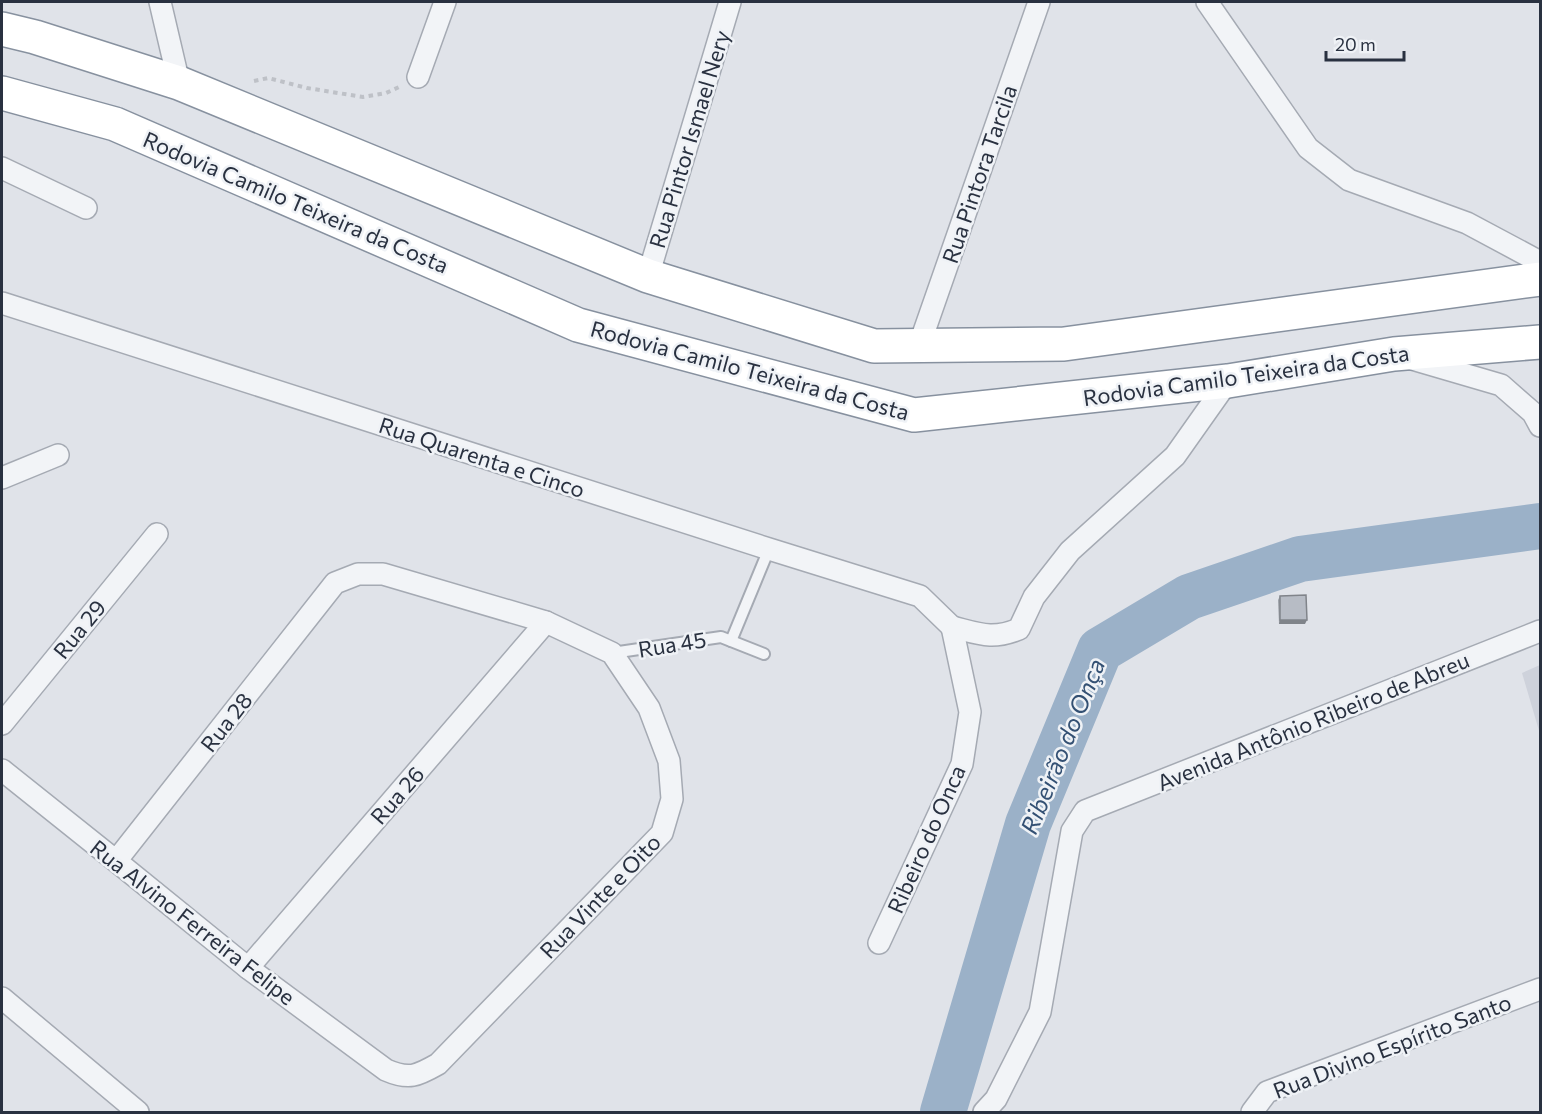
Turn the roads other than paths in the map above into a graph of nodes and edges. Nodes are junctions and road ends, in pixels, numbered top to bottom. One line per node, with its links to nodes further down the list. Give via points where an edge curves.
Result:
1 (160, 2): 8 (street)
2 (445, 2): 7 (street)
3 (730, 2): 13 (street, Rua Pintor Ismael Nery)
4 (1040, 2): 17 (street, Rua Pintora Tarcila)
5 (1207, 2): 12 (street, via 1308,148 1349,180 1467,223)
6 (2, 29): 8 (highway)
7 (418, 77)
8 (179, 83): 13 (highway)
9 (2, 93): 19 (highway, Rodovia Camilo Teixeira da Costa, via 115,124 578,325 914,415)
10 (2, 168): 11 (street)
11 (86, 208)
12 (1540, 262)
13 (648, 276): 17 (highway, via 874,346)
14 (1540, 279): 17 (highway, via 1064,344)
15 (2, 303): 24 (street, Rua Quarenta e Cinco)
16 (1540, 342): 18 (highway, Rodovia Camilo Teixeira da Costa)
17 (919, 346)
18 (1394, 354): 19 (highway, Rodovia Camilo Teixeira da Costa); 20 (street, via 1501,385 1533,413)
19 (1228, 381): 26 (street, via 1175,456 1070,551 1034,597 1019,629 1002,636)
20 (1540, 426)
21 (58, 455): 22 (street)
22 (2, 478)
23 (157, 534): 31 (street, Rua 29)
24 (769, 549): 26 (street, Rua Quarenta e Cinco, via 920,596); 28 (lane, Rua 45)
25 (546, 622): 29 (street); 33 (street, Rua 28, via 383,574 358,574 335,583); 35 (street, Rua 26)
26 (952, 627): 34 (street, Ribeiro do Onca, via 970,712 962,764)
27 (1540, 631): 40 (street, Avenida Antônio Ribeiro de Abreu, via 1085,811 1072,831 1040,1012 996,1098)
28 (731, 641): 29 (lane, Rua 45, via 721,637); 30 (lane, Rua 45)
29 (612, 653): 38 (street, Rua Vinte e Oito, via 649,708 669,761 672,799 662,833 438,1064 418,1075 402,1077)
30 (764, 654)
31 (2, 724)
32 (2, 770): 33 (street, Rua Alvino Ferreira Felipe)
33 (116, 861): 35 (street, Rua Alvino Ferreira Felipe)
34 (879, 944)
35 (248, 968): 38 (street, Rua Alvino Ferreira Felipe)
36 (1540, 989): 41 (street, Rua Divino Espírito Santo, via 1266,1092)
37 (2, 998): 39 (street)
38 (386, 1070)
39 (138, 1113)
40 (984, 1113)
41 (1252, 1113)

